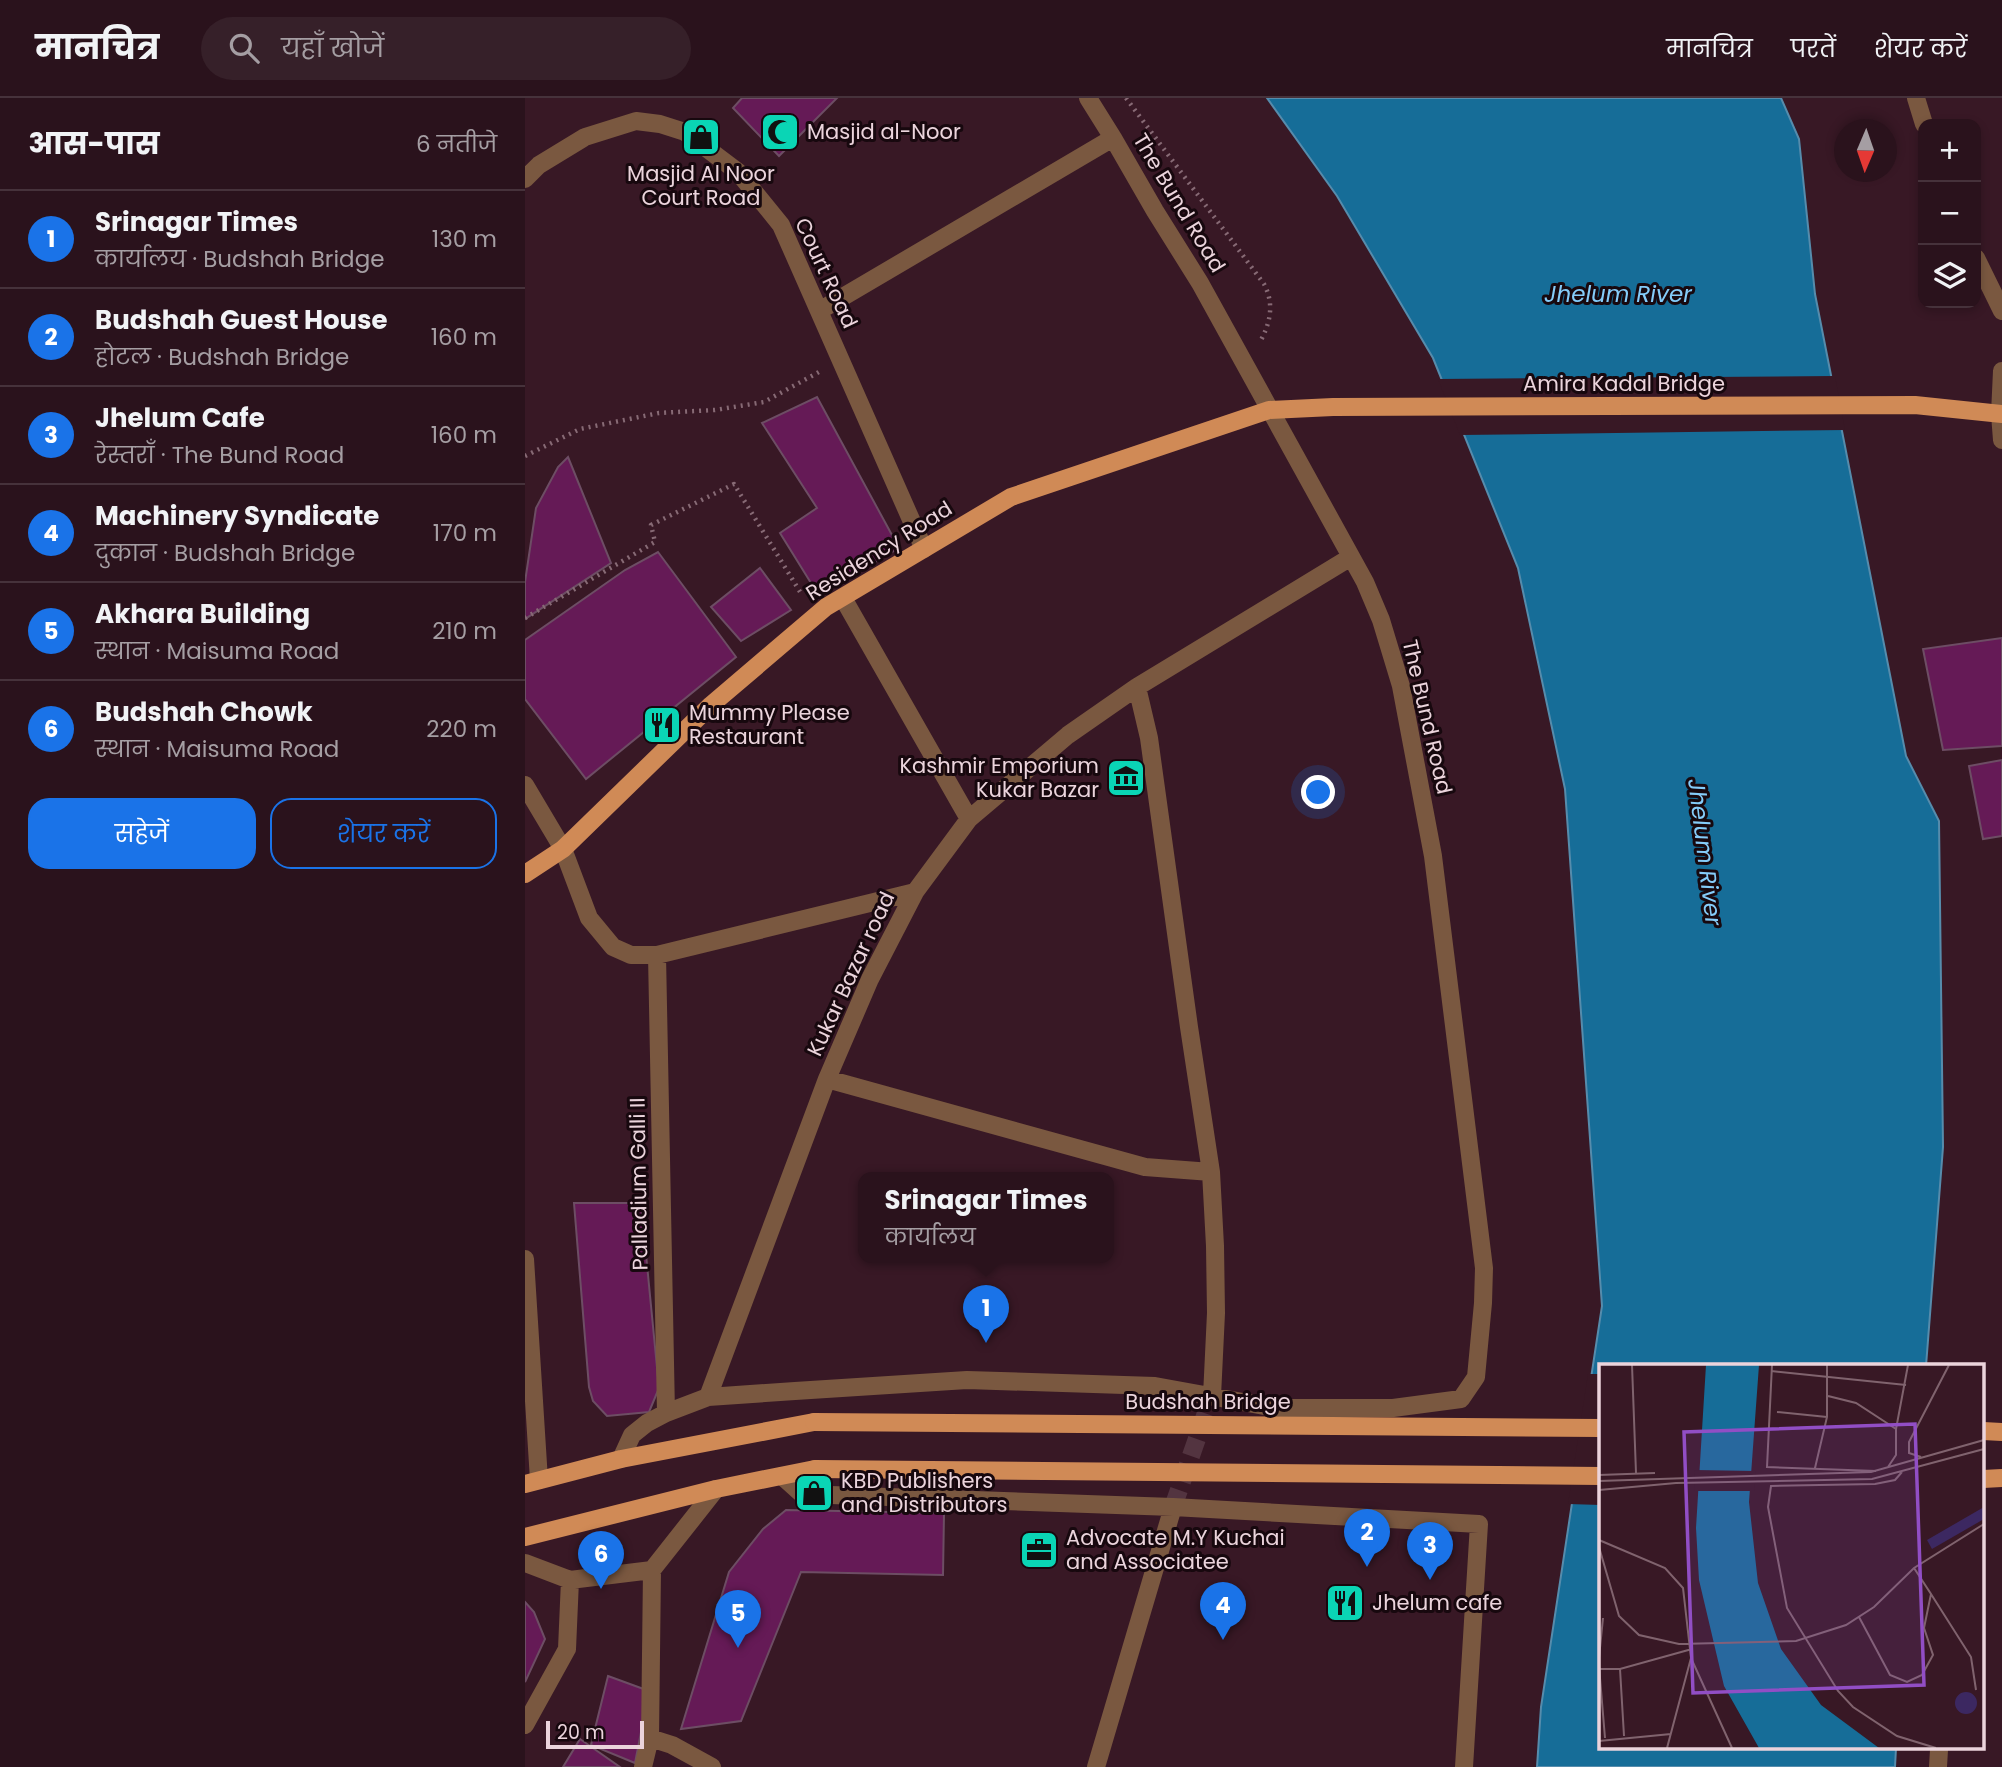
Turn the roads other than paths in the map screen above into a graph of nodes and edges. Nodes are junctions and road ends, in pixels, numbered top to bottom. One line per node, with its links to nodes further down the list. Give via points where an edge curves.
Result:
1 (1088, 98): 4 (street, The Bund Road)
2 (1916, 98): 3 (street)
3 (1922, 119)
4 (1114, 138): 7 (street); 11 (street, The Bund Road, via 1201,283)
5 (525, 179): 7 (street, Court Road, via 585,136 636,121 685,132 738,172 781,225)
6 (1981, 268): 8 (street)
7 (819, 311): 14 (street, Court Road)
8 (2002, 311)
9 (2001, 379): 12 (street)
10 (1333, 407): 11 (main road, Residency Road); 12 (main road, Amira Kadal Bridge, via 1915,405)
11 (1269, 410): 14 (main road, Residency Road, via 1011,497); 15 (street, The Bund Road)
12 (2001, 414): 13 (street)
13 (2002, 440)
14 (924, 549): 16 (main road, Residency Road)
15 (1351, 557): 17 (street, Kukar Bazar road); 27 (street, The Bund Road, via 1381,620 1401,686 1433,856 1484,1268 1476,1377 1461,1399 1393,1408 1276,1408)
16 (843, 597): 19 (street); 20 (main road, Residency Road, via 711,705)
17 (1137, 687): 19 (street, Kukar Bazar road, via 1068,735); 25 (street, via 1149,738)
18 (525, 785): 20 (street)
19 (969, 820): 22 (street, Kukar Bazar road)
20 (563, 849): 21 (main road, Residency Road); 23 (street, via 589,919 613,947 631,955)
21 (525, 874)
22 (915, 892): 23 (street); 24 (street, Kukar Bazar road, via 870,979)
23 (657, 955): 29 (street, Palladium Galli II)
24 (827, 1079): 25 (street, via 1145,1167); 28 (street, Kukar Bazar road)
25 (1211, 1172): 27 (street, via 1216,1313)
26 (525, 1259): 34 (street)
27 (1212, 1396): 28 (street, via 1155,1386 967,1380)
28 (708, 1398): 29 (street)
29 (666, 1413): 31 (street, via 632,1435)
30 (1599, 1428): 31 (main road, Budshah Bridge, bridge, via 814,1422)
31 (621, 1459): 34 (main road, Budshah Bridge)
32 (782, 1476): 33 (main road, bridge, via 815,1469); 35 (main road); 36 (street, via 802,1494)
33 (1599, 1476)
34 (532, 1482)
35 (716, 1489): 37 (main road); 39 (street)
36 (1173, 1507): 45 (street); 46 (street, via 1479,1524)
37 (525, 1537)
38 (525, 1563): 40 (street)
39 (652, 1570): 40 (street); 42 (street)
40 (570, 1580): 41 (street, via 567,1649)
41 (525, 1726)
42 (650, 1738): 43 (street); 44 (street)
43 (643, 1767)
44 (712, 1767)
45 (1096, 1767)
46 (1464, 1767)

